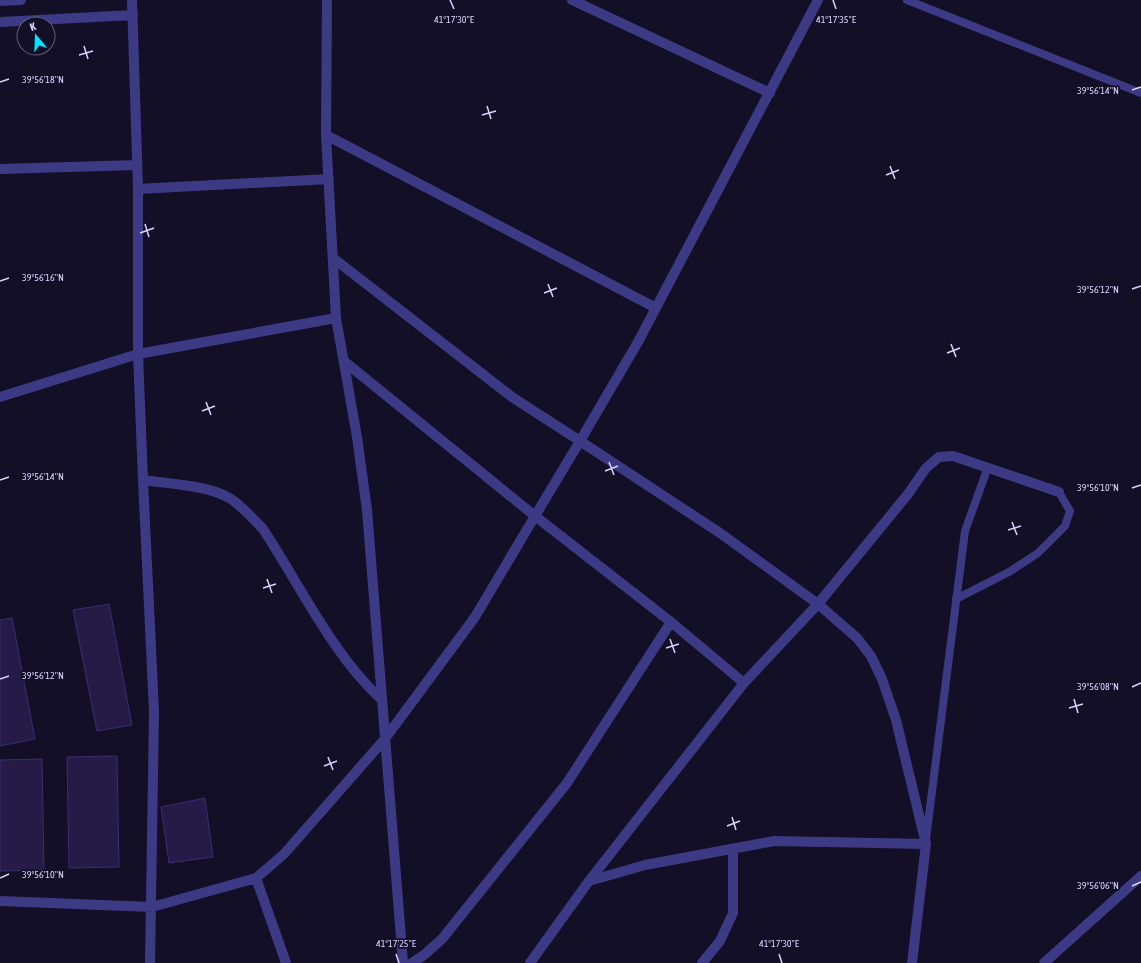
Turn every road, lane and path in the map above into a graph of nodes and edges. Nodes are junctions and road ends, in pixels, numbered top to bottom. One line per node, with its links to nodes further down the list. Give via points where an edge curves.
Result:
1 (1, 0): 2 (street)
2 (22, 0)
3 (132, 0): 8 (street)
4 (327, 0): 12 (street)
5 (572, 0): 10 (street)
6 (818, 0): 10 (street)
7 (907, 0): 11 (lane)
8 (133, 15): 9 (street); 13 (street)
9 (0, 22)
10 (770, 93): 18 (street)
11 (1141, 93)
12 (326, 135): 15 (street); 18 (street)
13 (137, 165): 14 (street); 16 (street)
14 (0, 169)
15 (329, 179): 16 (street); 17 (street)
16 (138, 189): 20 (street)
17 (333, 258): 19 (street); 23 (street, via 512,397)
18 (656, 308): 23 (street)
19 (336, 318): 20 (street); 21 (street)
20 (138, 354): 22 (street); 25 (street)
21 (345, 362): 27 (street); 32 (street, via 367,510)
22 (0, 397)
23 (580, 441): 27 (street); 29 (street, via 720,533)
24 (988, 467): 26 (street); 28 (lane, via 965,531); 29 (street, via 953,456 939,457 926,468 908,494)
25 (142, 480): 32 (street, via 214,492 231,499 248,513 267,534 340,653); 40 (street, via 154,711)
26 (1059, 492): 28 (lane, via 1070,511 1066,526 1038,553 1009,572)
27 (535, 516): 30 (street); 33 (street, via 474,616)
28 (956, 599): 34 (lane)
29 (818, 604): 31 (street); 34 (street, via 857,638 871,656 882,679 896,720)
30 (671, 622): 31 (street); 44 (street, via 567,783 442,939)
31 (744, 682): 38 (street)
32 (381, 699): 33 (street)
33 (384, 740): 37 (street, via 284,854); 43 (street)
34 (926, 844): 35 (street, via 774,841); 47 (street)
35 (733, 849): 38 (street, via 645,865); 46 (street, via 733,913 720,941)
36 (1141, 876): 48 (street)
37 (256, 878): 40 (street); 42 (street)
38 (589, 880): 45 (street)
39 (0, 901): 40 (street)
40 (152, 907): 41 (street)
41 (150, 963)
42 (286, 963)
43 (403, 963)
44 (412, 963)
45 (530, 963)
46 (702, 963)
47 (912, 963)
48 (1044, 963)

